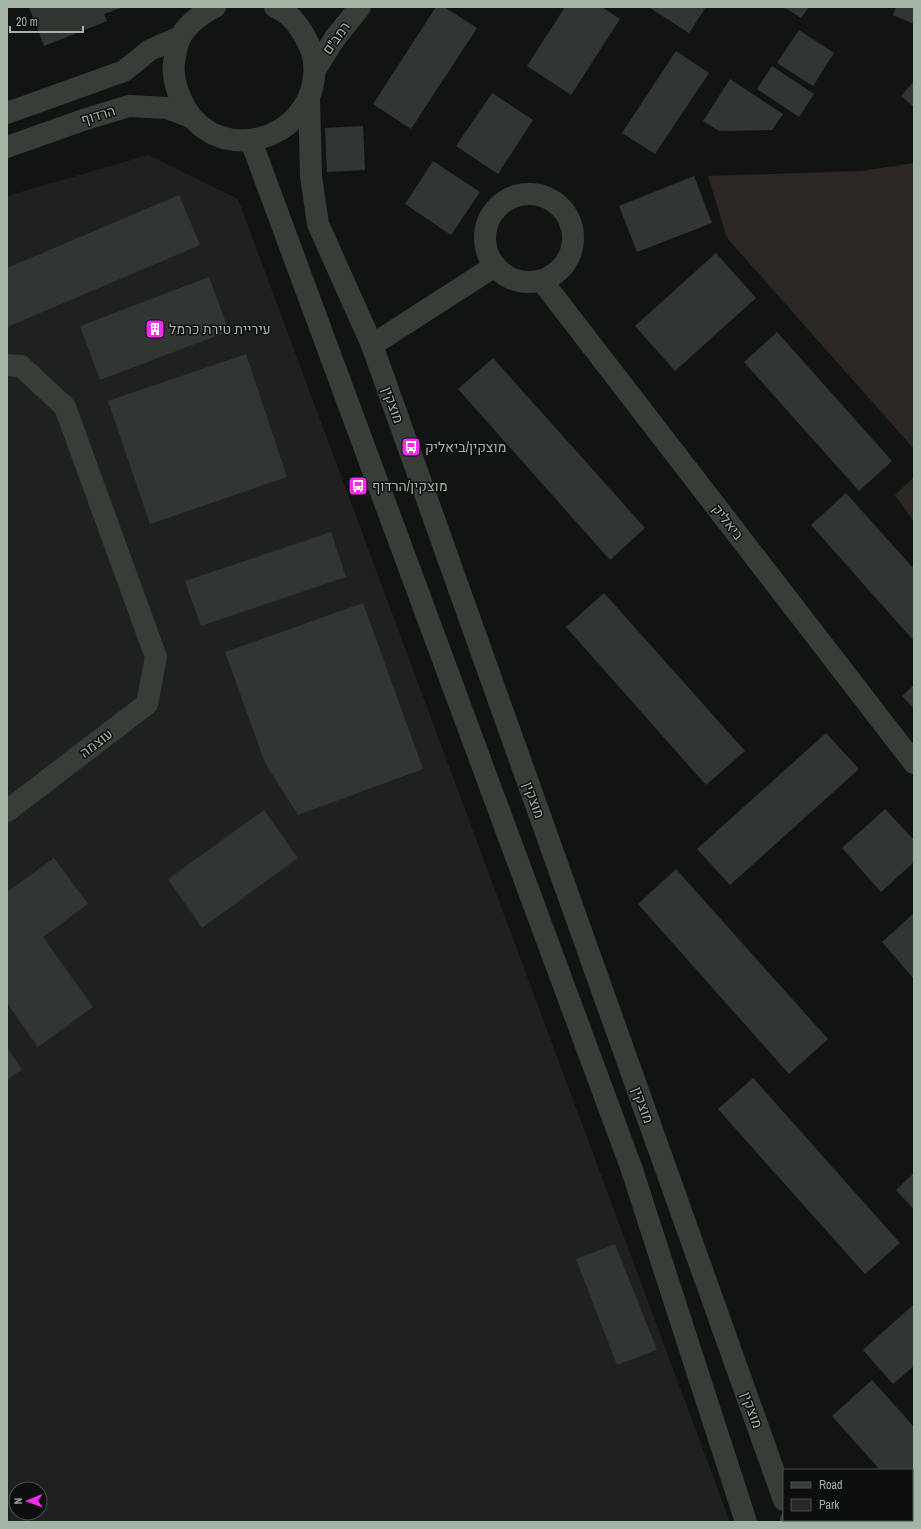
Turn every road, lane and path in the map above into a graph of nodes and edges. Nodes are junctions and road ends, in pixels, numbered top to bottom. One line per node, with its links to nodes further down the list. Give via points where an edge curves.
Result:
1 (188, 7): 5 (street)
2 (215, 7): 5 (street, via 206,11)
3 (283, 7): 6 (street, via 305,34)
4 (360, 7): 6 (street, רמב"ם, via 335,38)
5 (183, 33): 8 (street, via 150,50 124,72); 9 (street, via 174,63 175,82 180,99)
6 (315, 70): 7 (street)
7 (309, 97): 10 (street, via 300,114 286,127 269,136); 14 (street, מוצקין, via 311,176 318,224)
8 (7, 113)
9 (191, 117): 10 (street, via 209,132 229,139); 11 (street, הרדוף, via 167,108 129,106)
10 (251, 141): 19 (street, via 631,1167)
11 (7, 148)
12 (495, 266): 13 (street, via 504,275 516,281); 13 (street, via 488,253 485,238 487,223 495,210 506,200 520,195 542,196 561,208 570,220 574,235 572,250 566,264); 14 (street)
13 (542, 281): 16 (street, ביאליק)
14 (372, 345): 18 (street, מוצקין)
15 (7, 365): 17 (street, עוצמה, via 21,366 65,407 156,657 147,704)
16 (914, 763)
17 (7, 811)
18 (783, 1497)
19 (746, 1522)

